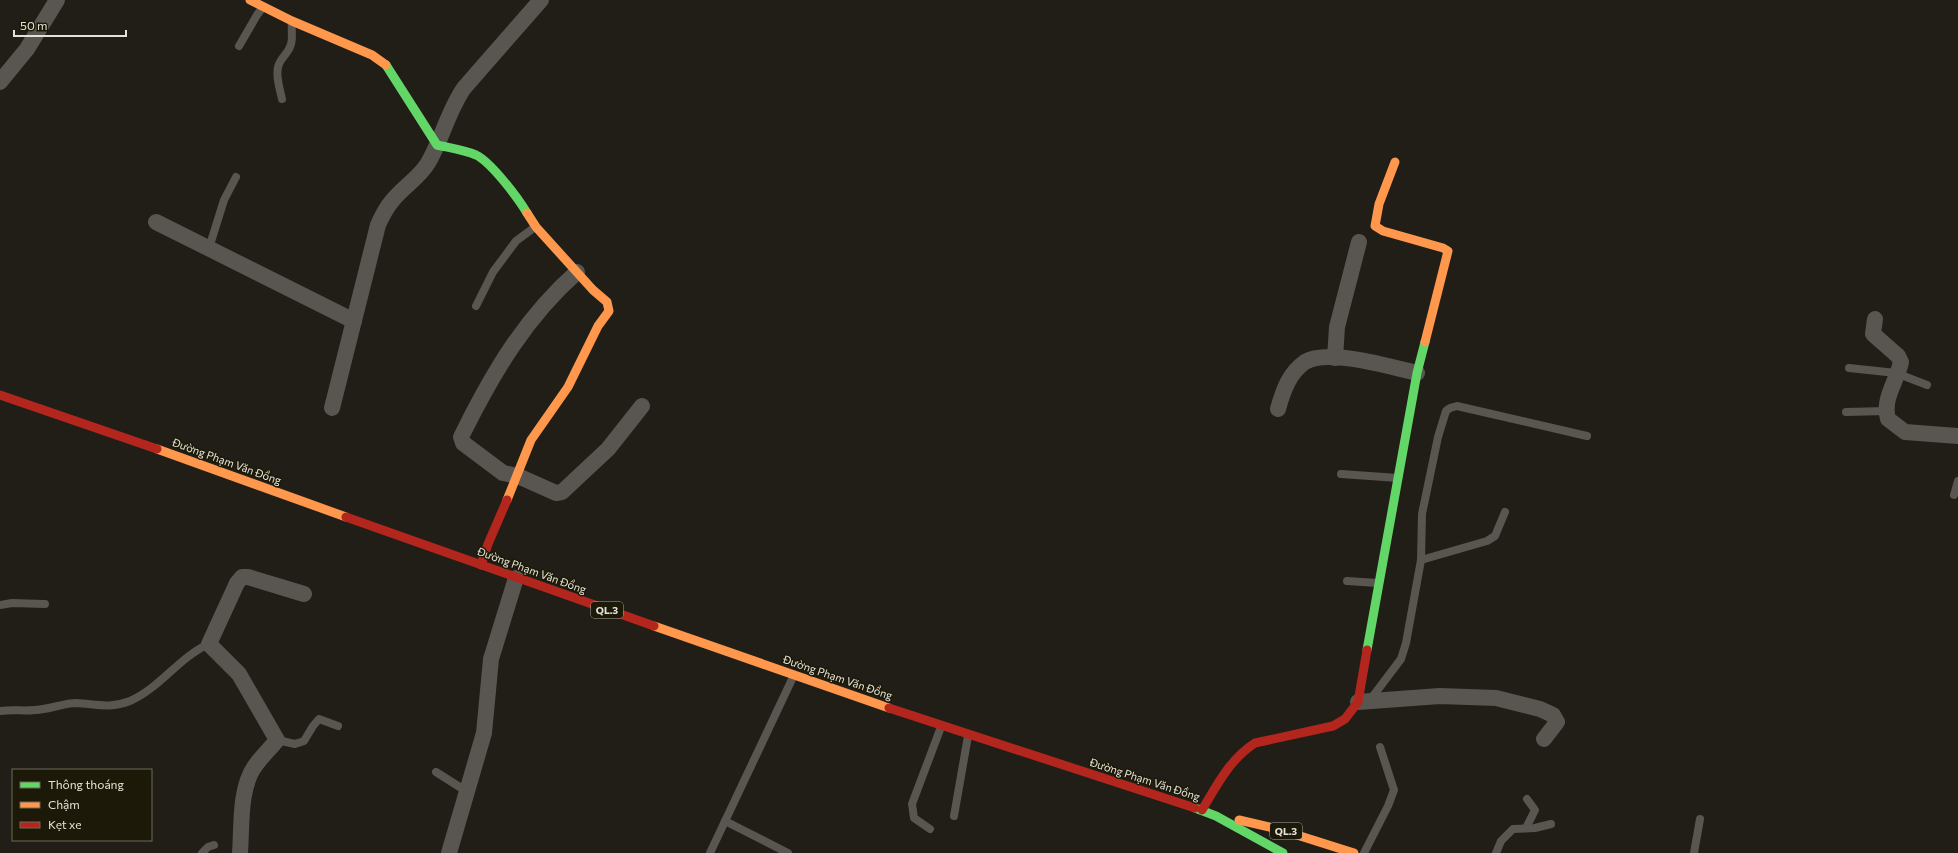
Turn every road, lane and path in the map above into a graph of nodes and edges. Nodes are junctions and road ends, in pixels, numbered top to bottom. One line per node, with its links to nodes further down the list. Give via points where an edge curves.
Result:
1 (57, 0): 7 (street, via 27,50)
2 (250, 0): 4 (main road)
3 (541, 0): 9 (street, via 464,88 454,102)
4 (265, 3): 5 (main road); 6 (lane)
5 (292, 21): 8 (lane, via 292,42 287,54 279,63 277,73); 9 (main road, via 382,61 392,72)
6 (239, 46)
7 (0, 82)
8 (282, 99)
9 (437, 145): 13 (main road, via 476,154 484,160 518,198); 19 (street, via 422,172 384,212 378,225)
10 (1395, 162): 22 (main road, via 1377,212 1375,226 1443,248 1448,252)
11 (236, 177): 15 (lane, via 224,200)
12 (156, 222): 15 (street)
13 (536, 227): 16 (main road); 17 (lane, via 516,241 493,272)
14 (1359, 242): 20 (street, via 1340,314)
15 (209, 248): 19 (street)
16 (577, 272): 34 (main road, via 606,302 610,311 598,326 568,386 531,440); 34 (street, via 553,293 493,374 461,437 462,443 503,473)
17 (476, 306)
18 (1875, 319): 23 (street, via 1873,334 1901,360)
19 (354, 321): 27 (street)
20 (1335, 358): 22 (street, via 1371,362); 28 (street, via 1311,359 1299,367 1283,391)
21 (1849, 368): 23 (lane)
22 (1417, 373): 35 (main road)
23 (1896, 373): 24 (lane); 30 (street)
24 (1927, 385)
25 (0, 395): 40 (main road, Đường Phạm Văn Đồng / QL.3)
26 (642, 406): 34 (street, via 608,449 562,492 556,492)
27 (332, 408)
28 (1278, 409)
29 (1846, 412): 30 (lane)
30 (1886, 412): 32 (street, via 1888,419 1905,432)
31 (1587, 436): 39 (lane, via 1457,406 1450,408 1444,416 1438,437 1422,514)
32 (1958, 436)
33 (1341, 474): 35 (lane)
34 (518, 476): 40 (main road)
35 (1398, 478): 43 (main road)
36 (1958, 480): 37 (lane)
37 (1954, 495)
38 (1505, 512): 39 (lane, via 1495,536 1487,541)
39 (1421, 560): 49 (lane, via 1401,659)
40 (481, 565): 41 (main road, Đường Phạm Văn Đồng / QL.3)
41 (516, 578): 48 (main road, Đường Phạm Văn Đồng / QL.3); 58 (street, via 491,659 484,733)
42 (1347, 581): 43 (lane)
43 (1379, 583): 49 (main road)
44 (304, 594): 47 (street, via 242,577)
45 (45, 604): 46 (lane)
46 (0, 605)
47 (209, 644): 50 (lane, via 186,658 150,688 117,705 103,707 74,703 42,710); 55 (street, via 239,674)
48 (794, 674): 52 (main road, Đường Phạm Văn Đồng / QL.3); 64 (lane)
49 (1364, 701): 54 (street, via 1440,696 1506,699 1540,709 1553,716 1557,722); 60 (main road, via 1344,721 1333,726 1255,743 1245,748 1236,757)
50 (0, 711)
51 (338, 726): 55 (lane, via 319,719 304,742 295,744)
52 (942, 726): 53 (main road, Đường Phạm Văn Đồng / QL.3); 67 (lane, via 912,804 914,818)
53 (968, 736): 60 (main road, Đường Phạm Văn Đồng / QL.3); 61 (lane)
54 (1544, 738)
55 (277, 740): 70 (street, via 248,778)
56 (1380, 747): 76 (lane, via 1394,790)
57 (436, 772): 58 (lane)
58 (466, 791): 71 (street)
59 (1527, 799): 66 (lane, via 1534,810)
60 (1202, 810): 62 (main road, Đường Phạm Văn Đồng / QL.3)
61 (954, 816)
62 (1216, 816): 74 (main road, Đường Phạm Văn Đồng / QL.3); 75 (main road, Đường Phạm Văn Đồng / QL.3, via 1278,829)
63 (1700, 819): 78 (lane)
64 (725, 821): 72 (lane); 73 (lane)
65 (1551, 824): 66 (lane)
66 (1526, 828): 77 (lane, via 1513,829 1508,833)
67 (930, 829)
68 (214, 845): 69 (lane)
69 (202, 853)
70 (240, 853)
71 (449, 853)
72 (710, 853)
73 (788, 853)
74 (1284, 853)
75 (1354, 853)
76 (1364, 853)
77 (1496, 853)
78 (1694, 853)

